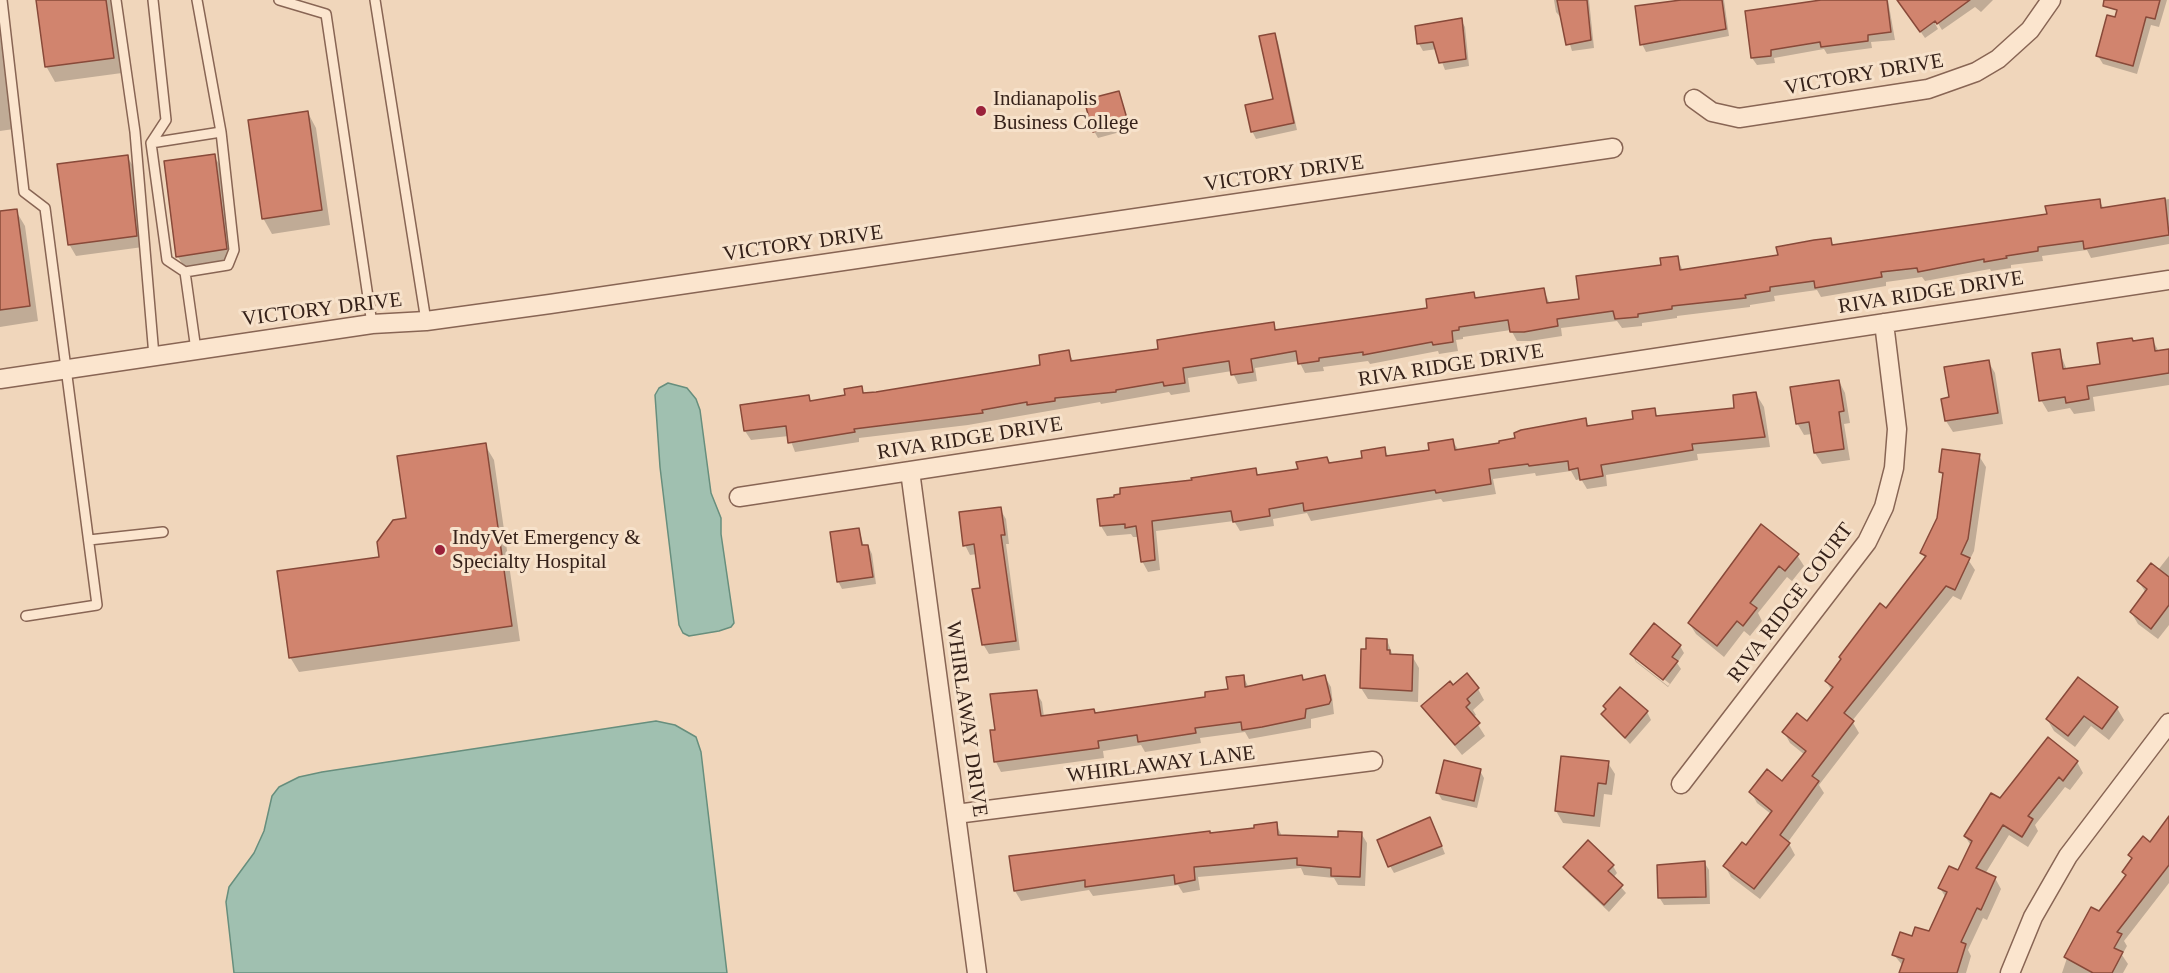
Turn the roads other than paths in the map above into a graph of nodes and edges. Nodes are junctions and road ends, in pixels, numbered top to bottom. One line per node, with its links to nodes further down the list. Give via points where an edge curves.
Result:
1 (2, 0): 19 (lane, via 24,192 45,208)
2 (116, 0): 18 (lane, via 135,132)
3 (153, 0): 10 (lane, via 166,120)
4 (197, 0): 9 (lane)
5 (279, 0): 16 (lane, via 326,14)
6 (375, 0): 14 (lane)
7 (2051, 0): 8 (street, VICTORY DRIVE, via 2030,30 1998,59 1976,72 1928,89 1739,118 1712,112)
8 (1694, 99)
9 (221, 132): 10 (lane); 12 (lane, via 234,250 228,266)
10 (151, 143): 12 (lane, via 167,260)
11 (1613, 148): 14 (street, VICTORY DRIVE)
12 (185, 272): 17 (lane)
13 (2169, 280): 15 (street, RIVA RIDGE DRIVE)
14 (426, 321): 16 (street, VICTORY DRIVE)
15 (1884, 323): 21 (street, RIVA RIDGE DRIVE); 28 (street, RIVA RIDGE COURT, via 1897,429 1894,468 1884,507 1867,542)
16 (372, 324): 17 (street, VICTORY DRIVE)
17 (196, 350): 18 (street, VICTORY DRIVE)
18 (154, 356): 19 (street, VICTORY DRIVE)
19 (67, 369): 20 (street, VICTORY DRIVE); 24 (lane)
20 (0, 379)
21 (910, 471): 22 (street, RIVA RIDGE DRIVE); 29 (street, WHIRLAWAY DRIVE)
22 (739, 496)
23 (163, 532): 24 (lane)
24 (89, 540): 25 (lane, via 97,605)
25 (26, 616)
26 (2169, 723): 31 (street, via 2068,856 2033,917)
27 (1373, 761): 29 (street, WHIRLAWAY LANE)
28 (1681, 784)
29 (956, 814): 30 (street, WHIRLAWAY DRIVE)
30 (977, 973)
31 (2010, 973)

